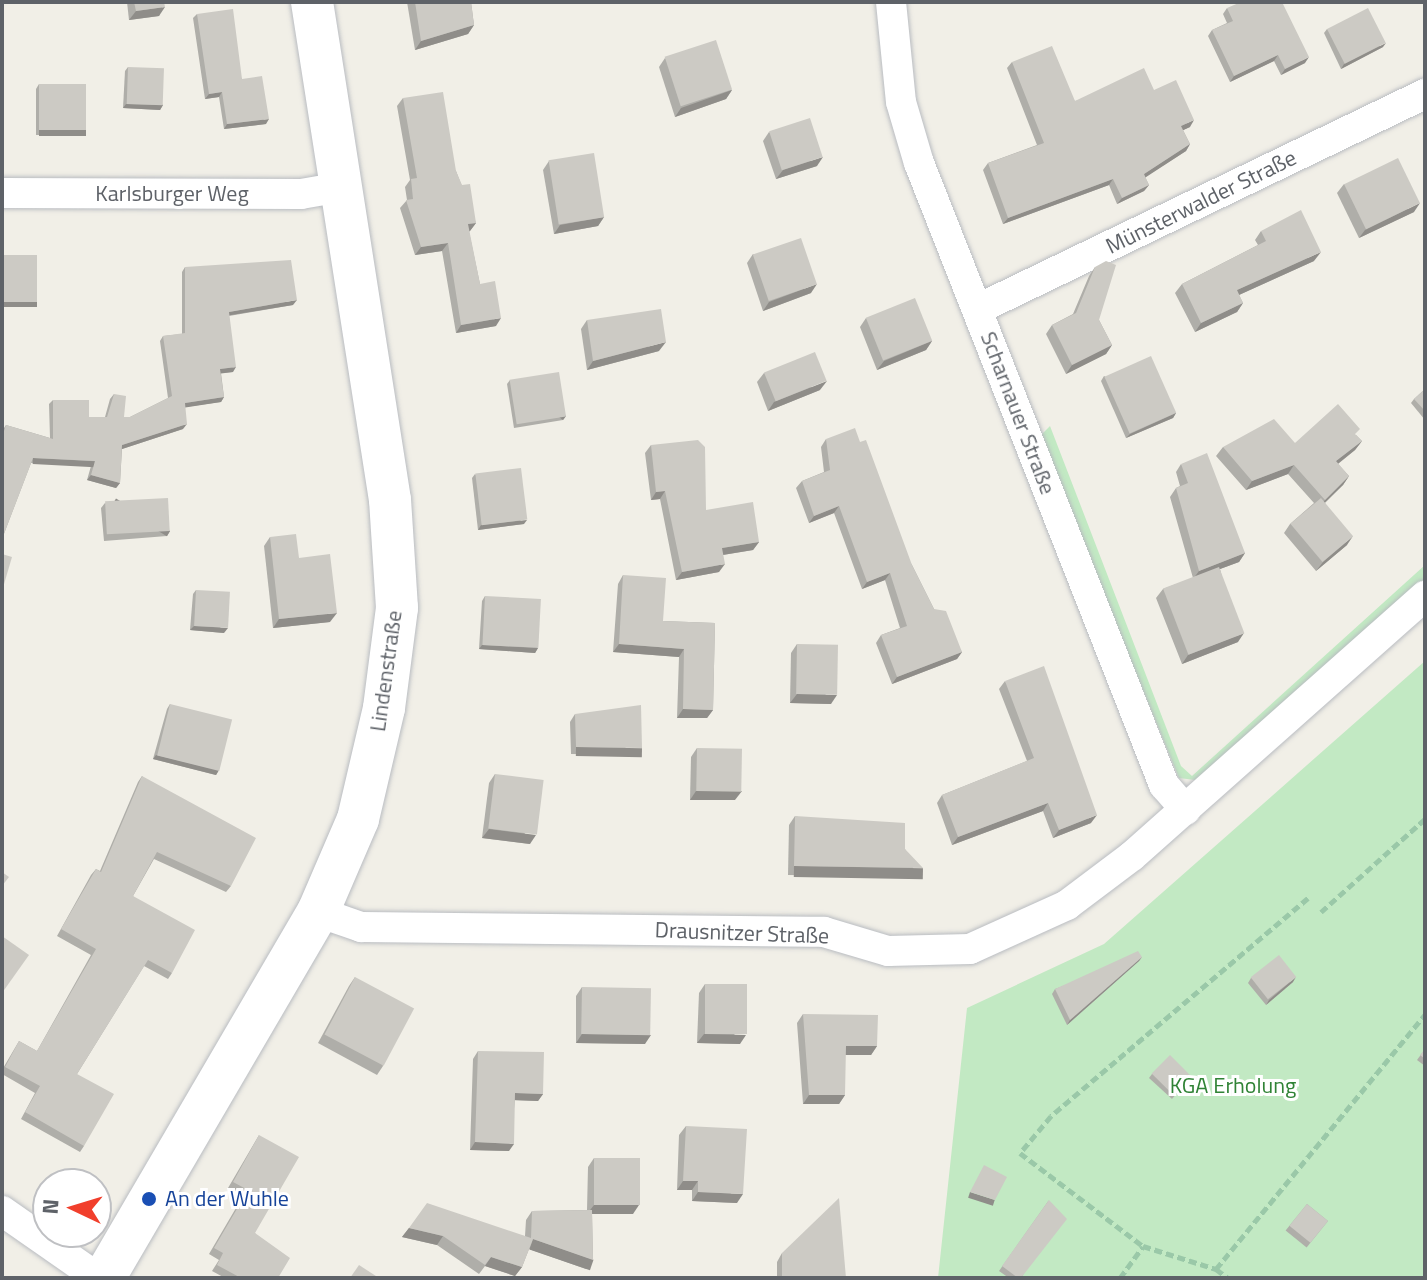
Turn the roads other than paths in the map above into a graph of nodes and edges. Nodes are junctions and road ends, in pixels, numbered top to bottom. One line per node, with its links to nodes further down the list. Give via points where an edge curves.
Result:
1 (312, 2): 4 (street, Lindenstraße)
2 (891, 2): 6 (street, Scharnauer Straße, via 901,102)
3 (1425, 94): 6 (street, Münsterwalder Straße)
4 (341, 187): 5 (street, Karlsburger Weg, via 301,194); 9 (street, Lindenstraße, via 390,500 397,608 358,819)
5 (2, 193)
6 (978, 309): 8 (street, Scharnauer Straße, via 1164,785)
7 (1425, 596): 8 (street, Drausnitzer Straße)
8 (1186, 810): 9 (street, Drausnitzer Straße, via 1067,905 970,949 932,954 888,951 824,932 361,927)
9 (318, 912): 11 (street, Lindenstraße)
10 (2, 1211): 11 (street)
11 (101, 1278)

